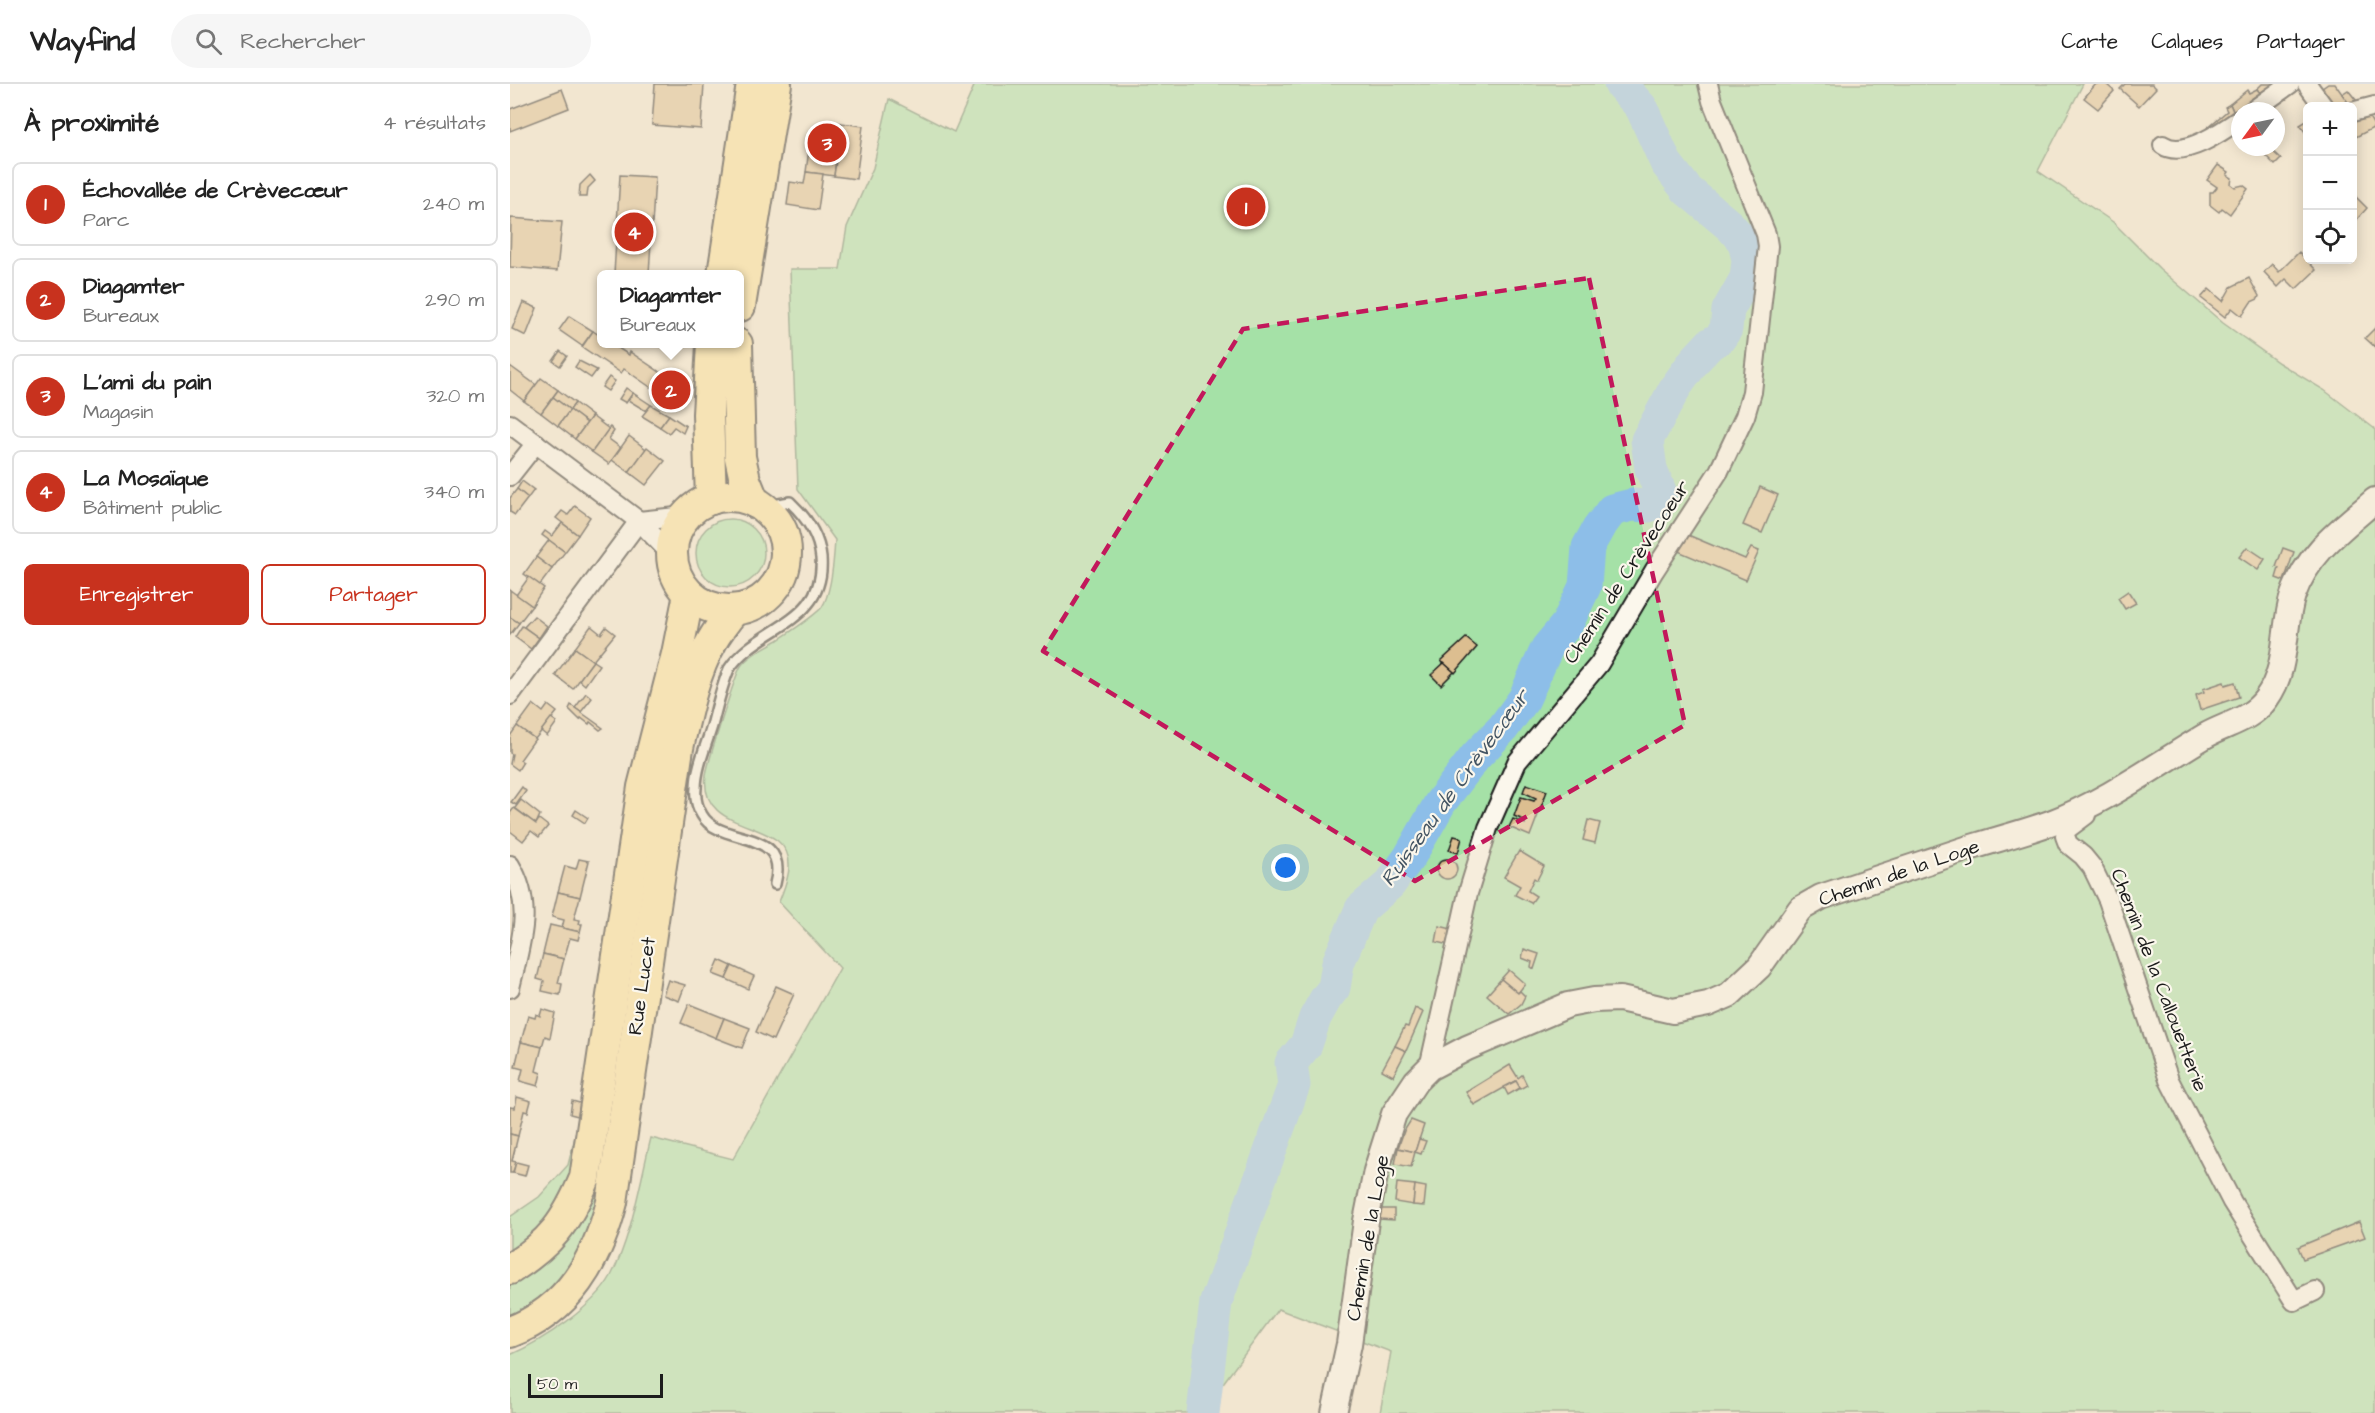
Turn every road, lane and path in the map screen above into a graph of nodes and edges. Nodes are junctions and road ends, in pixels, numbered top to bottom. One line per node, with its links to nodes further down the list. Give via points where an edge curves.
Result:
1 (752, 84): 12 (main road)
2 (776, 84): 13 (main road)
3 (1708, 84): 32 (street, Chemin de Crèvecoeur, via 1768,246 1752,392 1719,471 1599,664 1517,762 1488,828 1468,893)
4 (2290, 84): 6 (street)
5 (2307, 84): 7 (street)
6 (2265, 102)
7 (2321, 102)
8 (2375, 106): 9 (street)
9 (2357, 111)
10 (2231, 125): 11 (street, via 2205,141 2178,149)
11 (2163, 145)
12 (724, 270)
13 (744, 281)
14 (712, 348): 19 (main road, via 708,414)
15 (736, 348): 21 (main road, via 740,457 745,480)
16 (510, 424): 17 (street)
17 (536, 443): 18 (street); 23 (street)
18 (510, 476)
19 (711, 499): 21 (main road, via 740,497); 22 (main road)
20 (2375, 500): 28 (street, Chemin de la Loge, via 2325,543 2301,575 2292,597 2283,660 2266,700 2248,716 2208,734)
21 (761, 507): 26 (main road, via 779,527 785,544 785,563 779,581 767,596 752,606); 30 (lane, via 790,502 805,519 816,537 820,579 804,609 746,649 729,669 695,789 708,824 758,842 774,856 778,866)
22 (686, 516): 23 (street); 24 (main road, via 673,541)
23 (639, 521): 24 (street); 27 (street)
24 (672, 555): 25 (main road, via 680,583)
25 (689, 594): 26 (main road, via 702,604); 33 (main road, Rue Lucet, via 643,787 585,1178 571,1211 555,1234)
26 (734, 610): 35 (main road, Rue Lucet, via 706,654 678,748 612,1202 603,1235 591,1262 562,1299)
27 (510, 694)
28 (2105, 796): 32 (street, Chemin de la Loge, via 2051,822 1821,897 1800,909 1759,967 1729,995 1708,1004 1673,1011 1620,999 1568,1005); 34 (street, Chemin de la Callouetterie, via 2066,830 2068,844 2092,867 2108,900 2169,1080 2232,1202 2294,1301)
29 (510, 865): 31 (street, via 525,910)
30 (775, 884)
31 (510, 988)
32 (1429, 1068): 36 (street, Chemin de la Loge, via 1394,1114 1376,1171)
33 (510, 1269)
34 (2315, 1291)
35 (510, 1332)
36 (1334, 1413)

